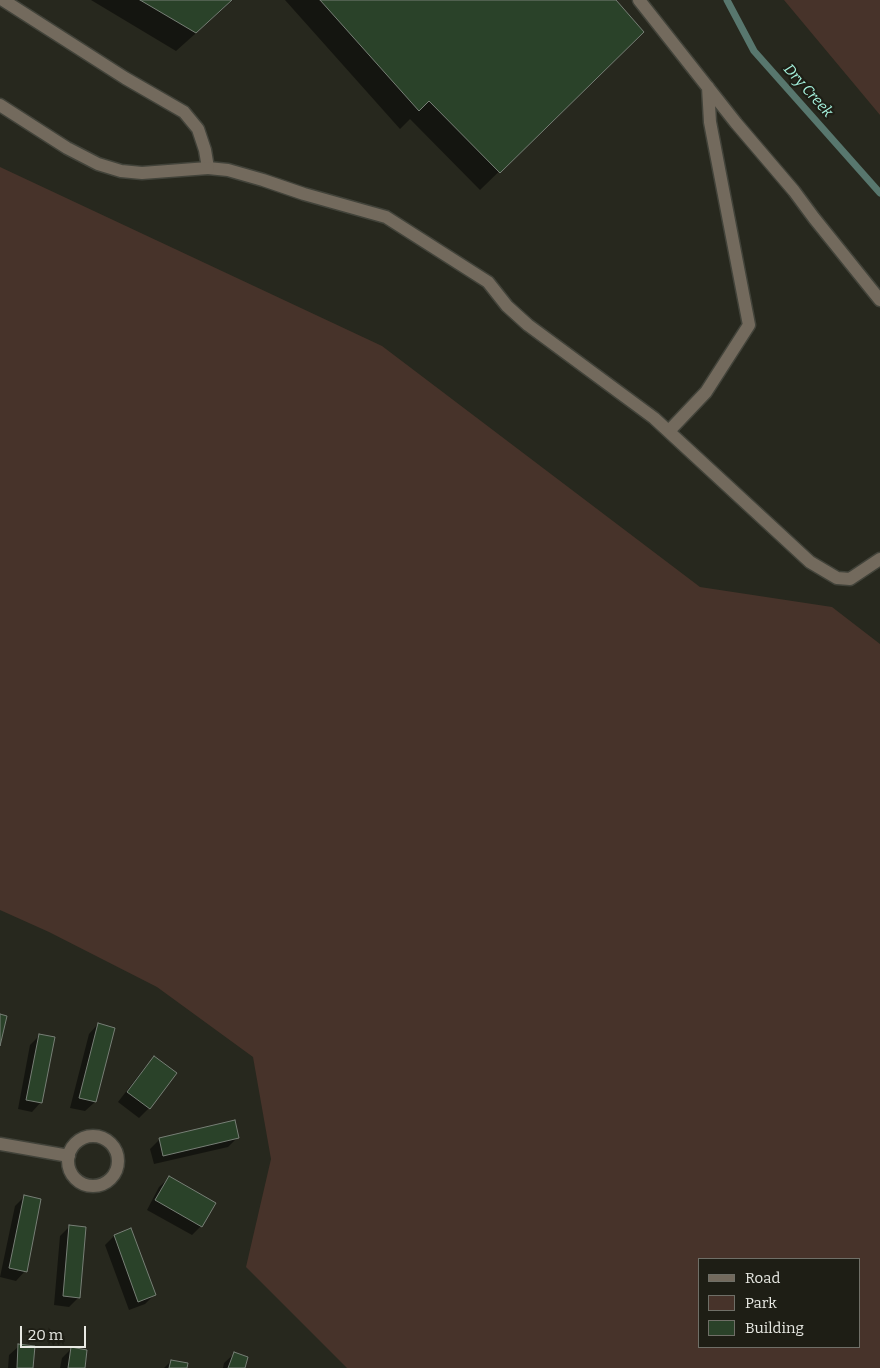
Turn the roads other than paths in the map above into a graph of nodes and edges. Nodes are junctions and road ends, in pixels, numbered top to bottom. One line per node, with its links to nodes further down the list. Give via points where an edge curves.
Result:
1 (3, 0): 5 (street, via 184,112 198,129)
2 (639, 0): 3 (street)
3 (708, 87): 6 (street); 7 (street, via 710,122 749,325 706,392)
4 (0, 104): 5 (street, via 67,148 98,164 142,173)
5 (208, 168): 7 (street, via 228,170 386,218 488,282 528,326)
6 (880, 300)
7 (668, 431): 8 (street, via 810,562 837,578 850,579)
8 (880, 559)
9 (0, 1144): 10 (street)
10 (69, 1156)

